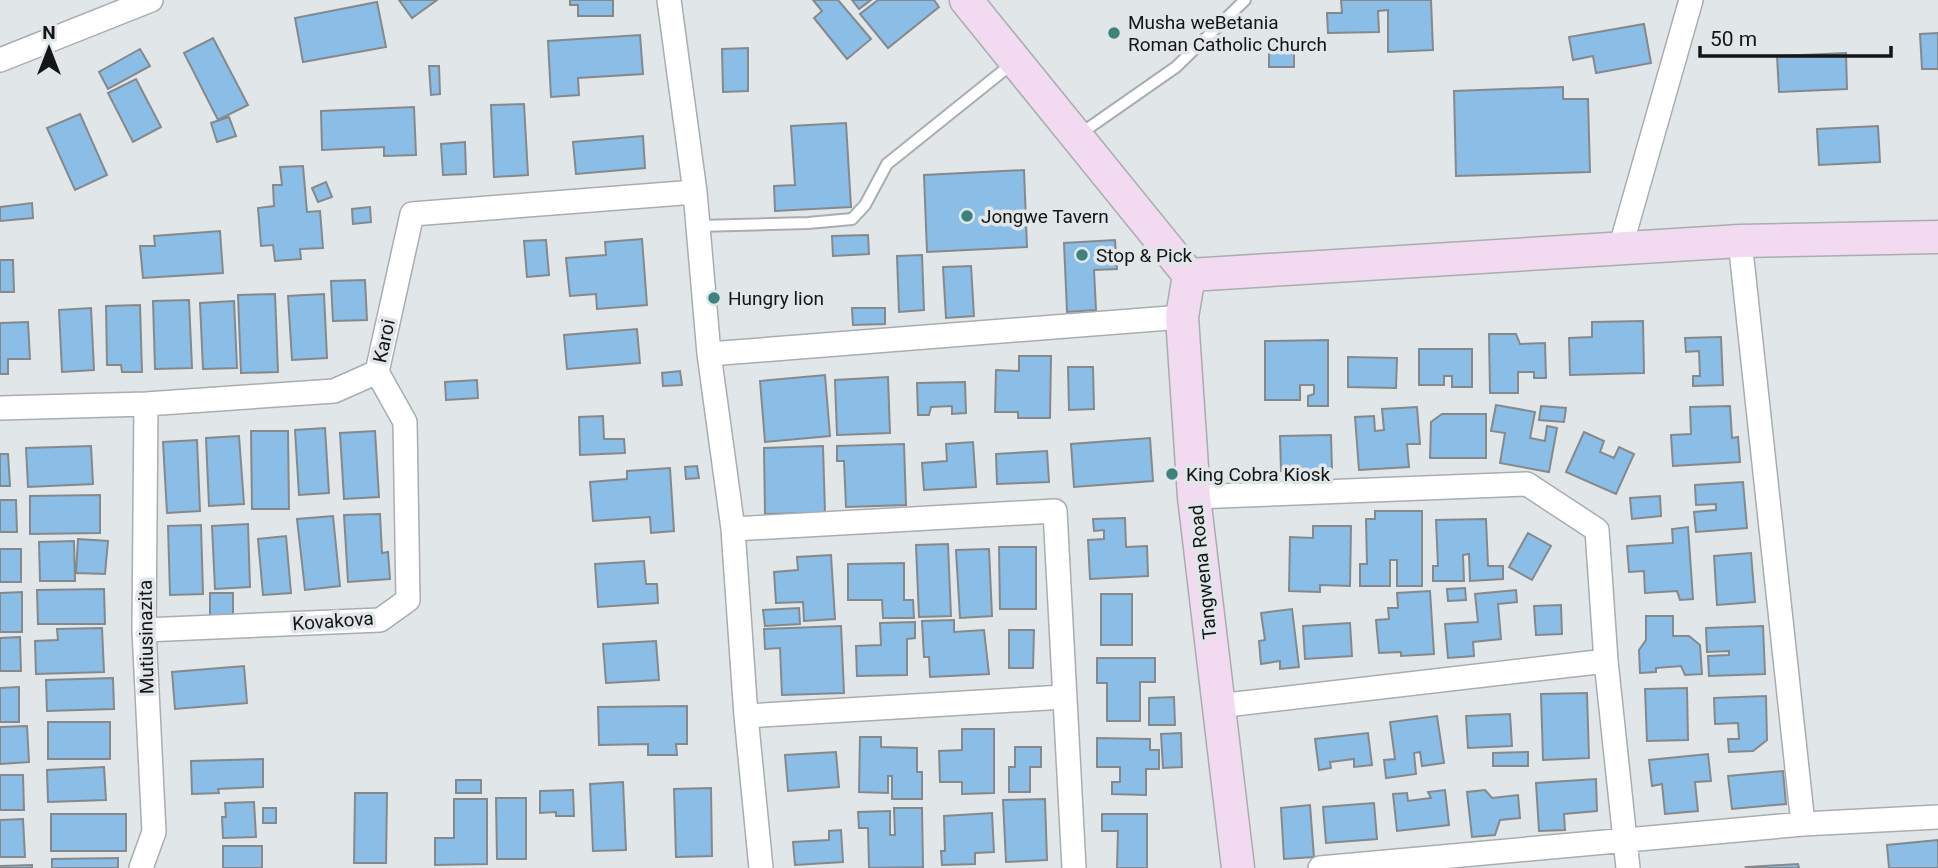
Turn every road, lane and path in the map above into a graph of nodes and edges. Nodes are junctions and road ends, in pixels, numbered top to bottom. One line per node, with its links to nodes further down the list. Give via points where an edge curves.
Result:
1 (151, 0): 6 (street)
2 (669, 0): 9 (street)
3 (966, 0): 7 (street)
4 (1245, 0): 8 (lane, via 1176,67)
5 (1691, 0): 13 (street)
6 (0, 60)
7 (1016, 61): 8 (street); 10 (lane, via 887,164 852,219)
8 (1078, 136): 14 (street)
9 (695, 192): 10 (street); 17 (street, Karoi, via 412,214)
10 (698, 226): 16 (street)
11 (1938, 237): 12 (street)
12 (1740, 241): 13 (street); 28 (street)
13 (1620, 249): 14 (street)
14 (1189, 275): 15 (street, Tangwena Road)
15 (1182, 317): 16 (street); 20 (street, Tangwena Road)
16 (709, 354): 21 (street)
17 (377, 372): 18 (street, Karoi, via 334,391); 22 (street, Kovakova, via 405,422 408,600 380,620)
18 (146, 404): 19 (street, Karoi); 22 (street, Mutiusinazita)
19 (0, 408)
20 (1194, 497): 23 (street, via 1527,484 1597,530); 25 (street, Tangwena Road)
21 (733, 529): 24 (street, via 1055,512); 26 (street)
22 (144, 630): 30 (street, Mutiusinazita, via 154,832)
23 (1606, 661): 25 (street); 29 (street)
24 (1064, 697): 26 (street); 32 (street)
25 (1218, 706): 33 (street, Tangwena Road)
26 (746, 716): 31 (street)
27 (1938, 817): 28 (street)
28 (1803, 824): 29 (street)
29 (1624, 840): 34 (street); 35 (street)
30 (141, 868)
31 (761, 868)
32 (1074, 868)
33 (1238, 868)
34 (1320, 868)
35 (1628, 868)

